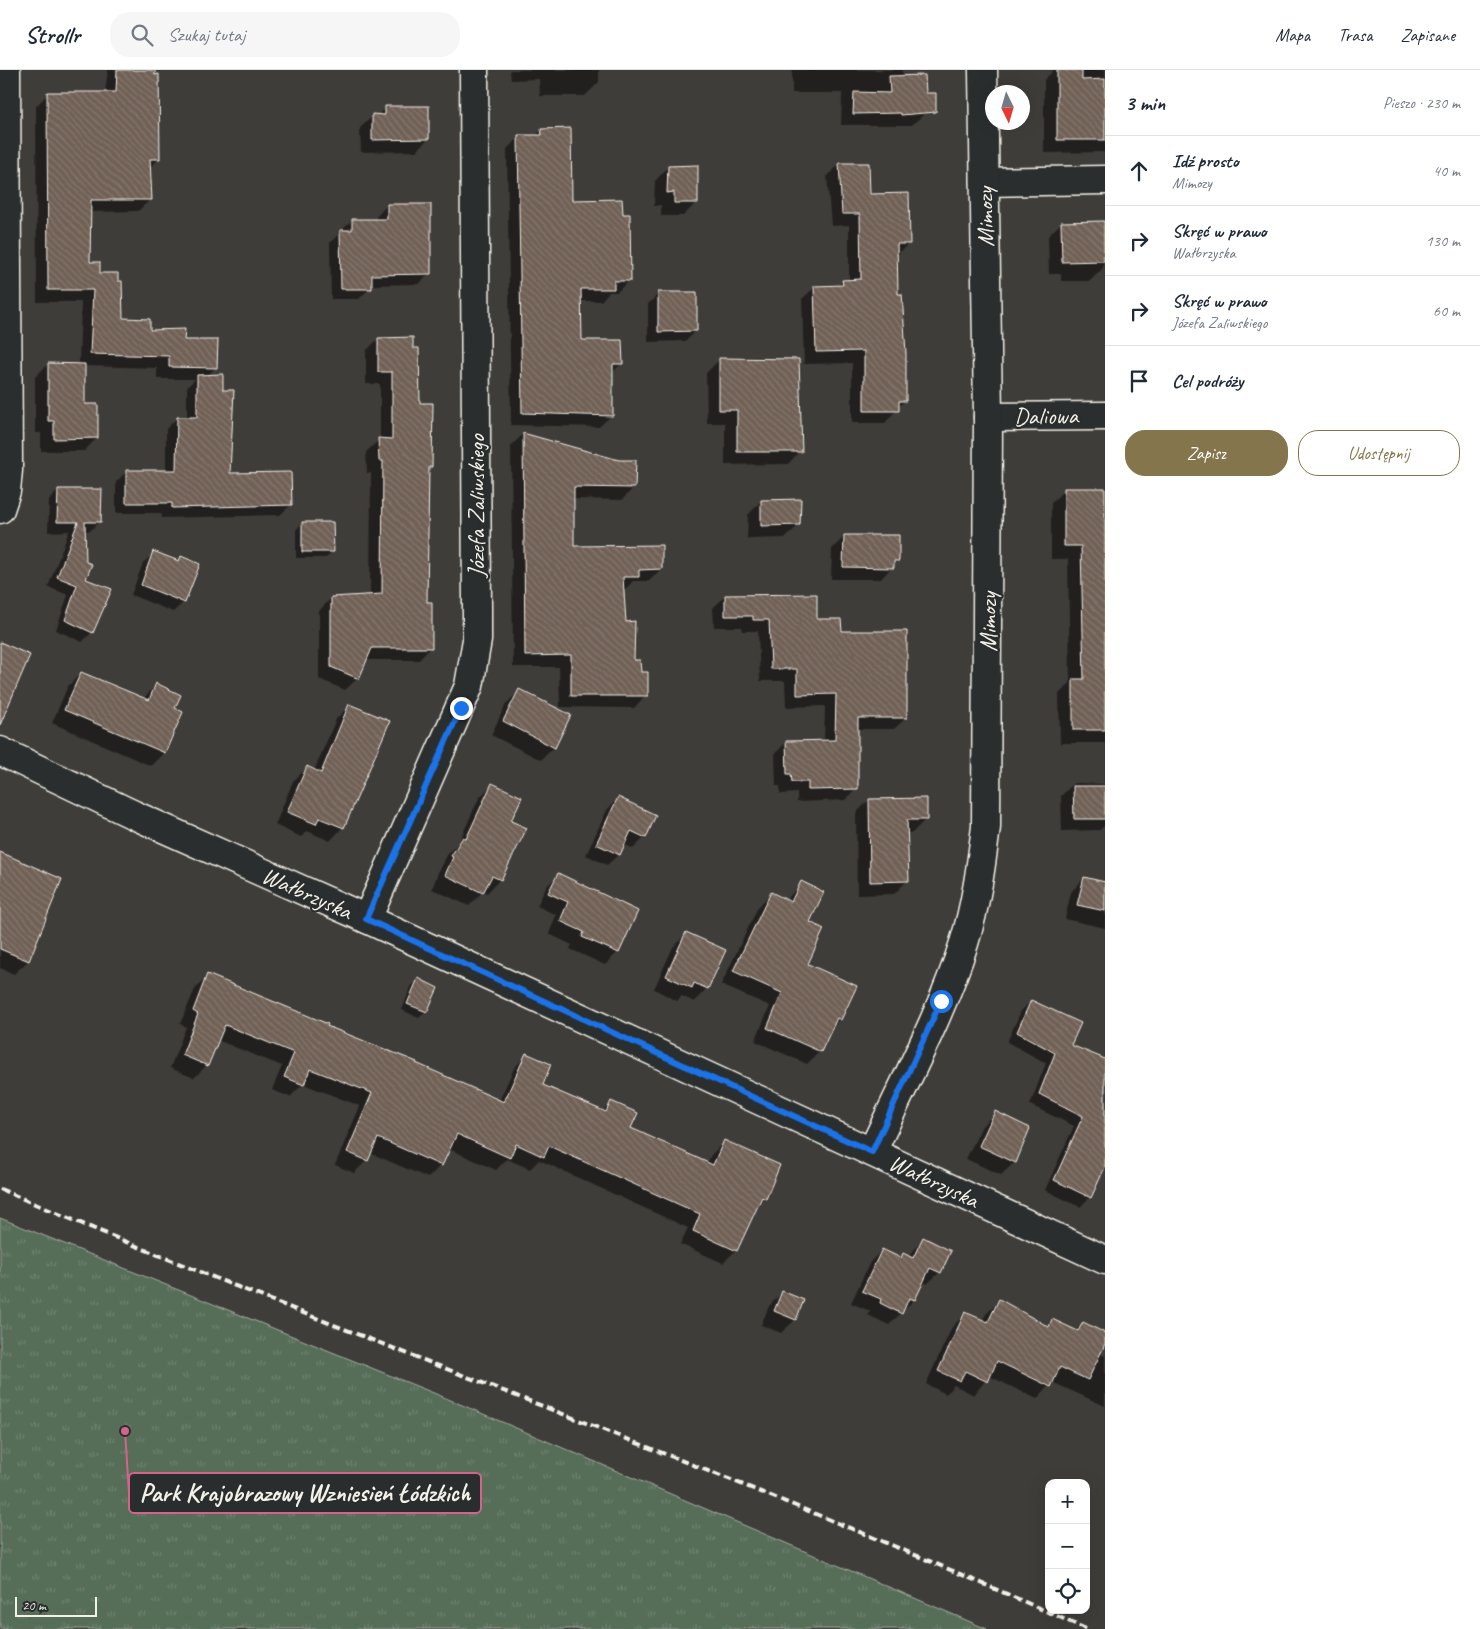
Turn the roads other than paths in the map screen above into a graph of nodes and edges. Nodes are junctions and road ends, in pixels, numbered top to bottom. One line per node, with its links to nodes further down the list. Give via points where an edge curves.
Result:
1 (6, 70): 8 (street, via 8,470)
2 (474, 70): 10 (street, Józefa Zaliwskiego, via 477,610 474,665 461,708)
3 (983, 70): 5 (street, Mimozy)
4 (1105, 180): 5 (street)
5 (985, 182): 7 (street, Mimozy)
6 (1105, 416): 7 (street, Daliowa)
7 (988, 417): 11 (street, Mimozy, via 988,762 986,827 978,888 964,943 941,1001)
8 (0, 509)
9 (0, 751): 10 (street, Wałbrzyska)
10 (366, 919): 11 (street, Wałbrzyska)
11 (872, 1152): 12 (street, Wałbrzyska)
12 (1105, 1260)

